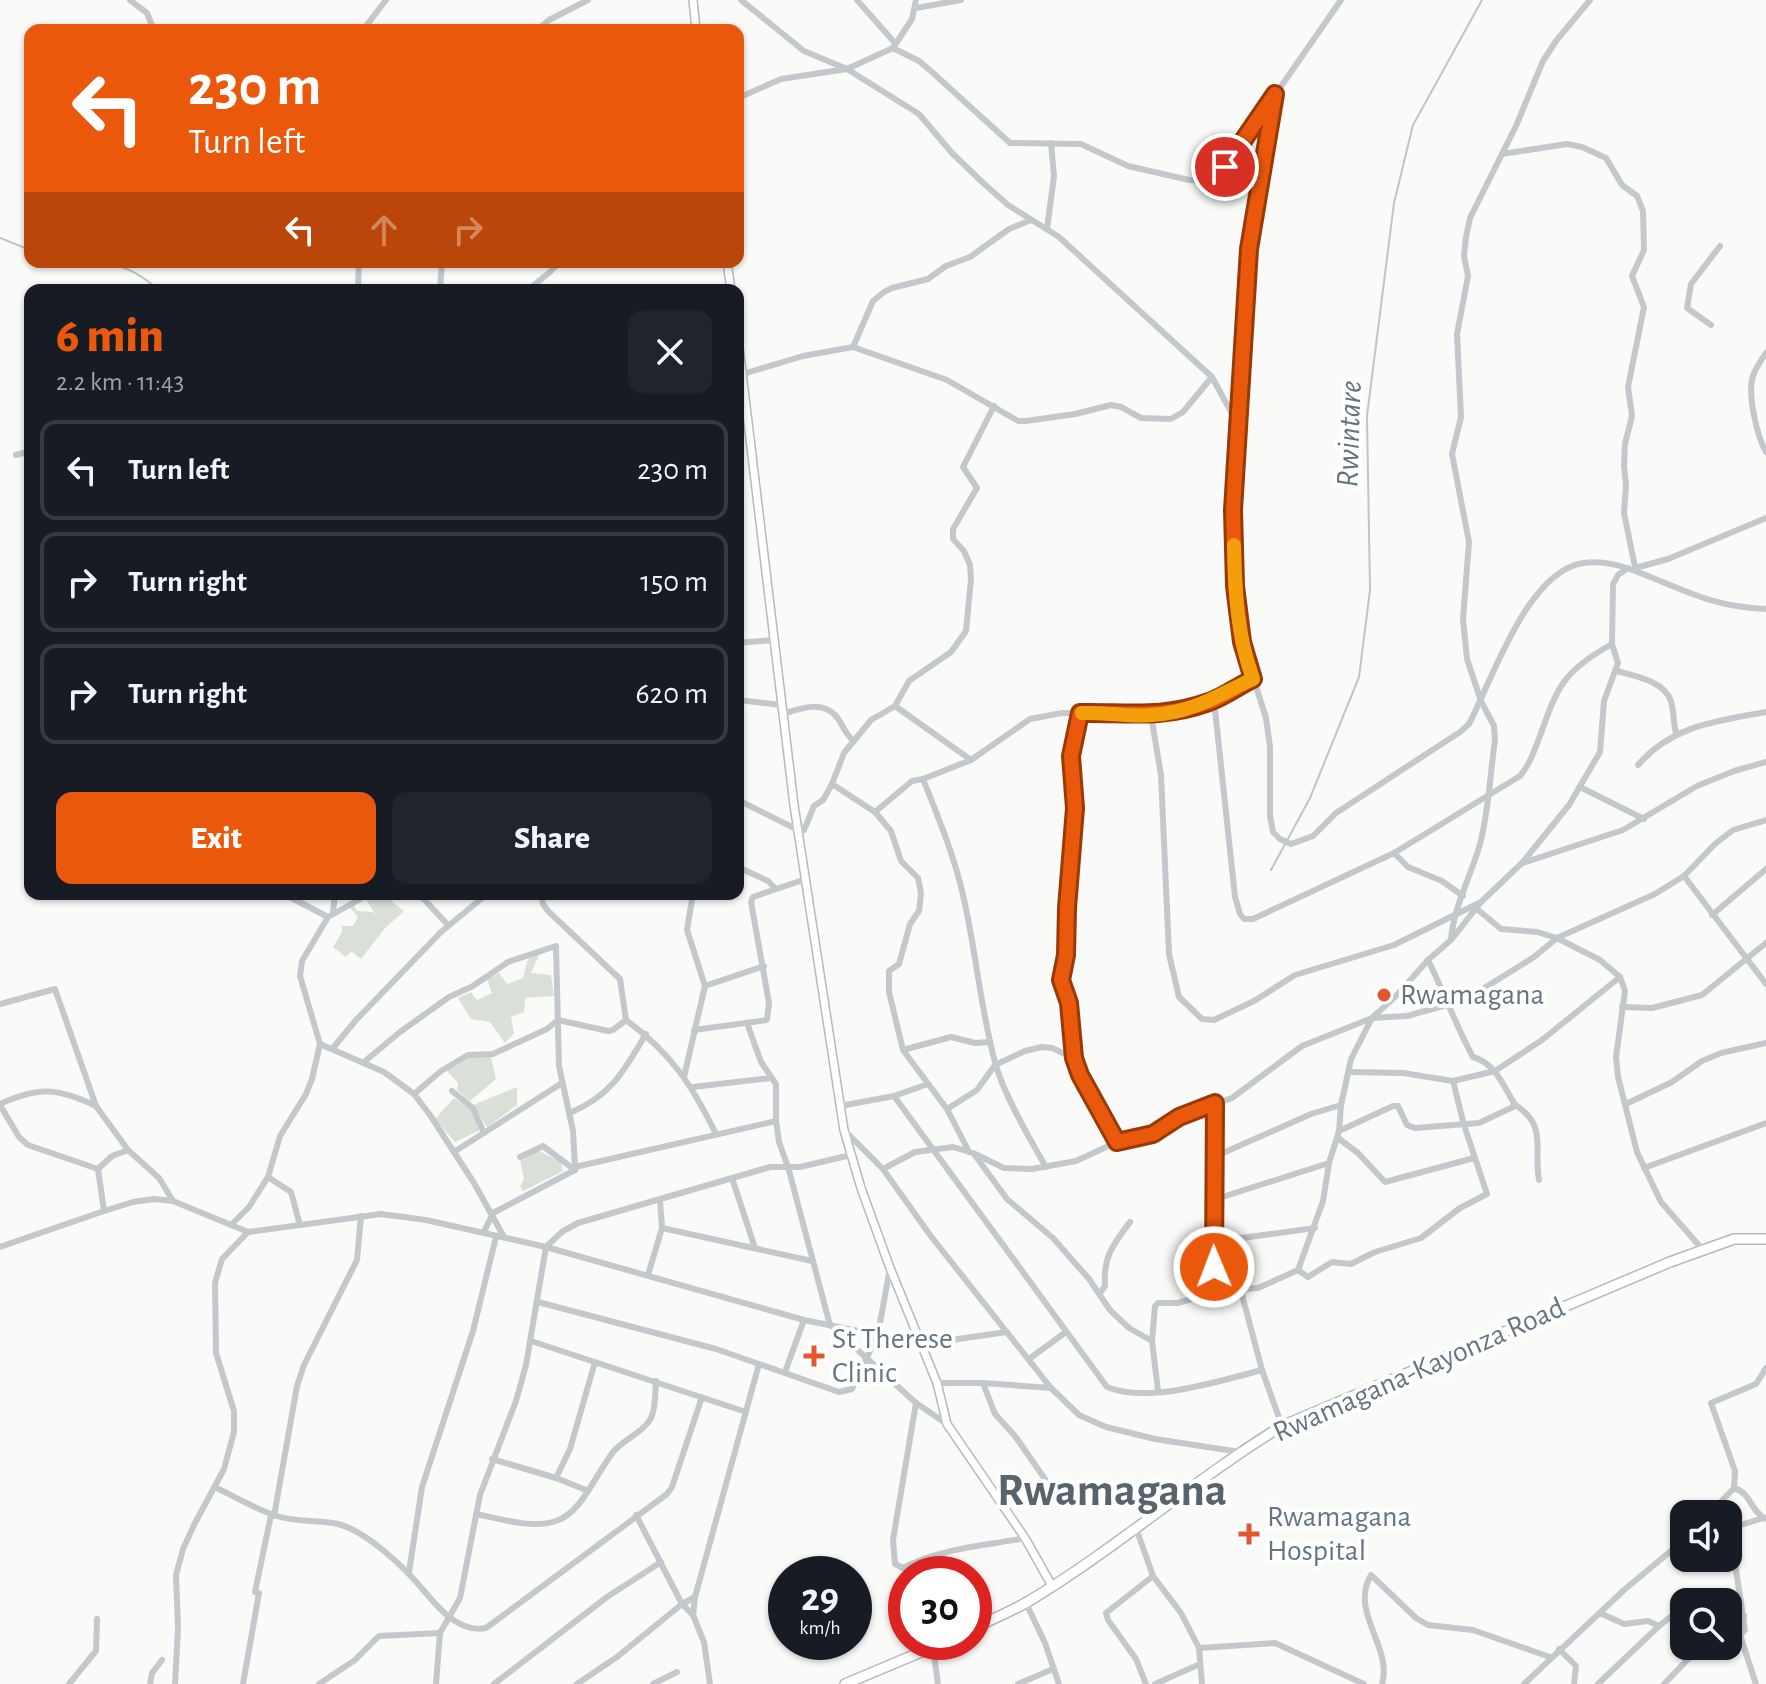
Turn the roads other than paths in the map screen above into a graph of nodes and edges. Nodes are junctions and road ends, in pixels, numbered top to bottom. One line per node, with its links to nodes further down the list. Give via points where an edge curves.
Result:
1 (130, 0): 11 (street)
2 (386, 0): 12 (street)
3 (588, 0): 13 (street)
4 (693, 0): 14 (main road)
5 (741, 0): 16 (street, via 804,51)
6 (857, 0): 15 (street)
7 (961, 0): 10 (street)
8 (1341, 0): 17 (street)
9 (1590, 0): 20 (street, via 1543,61)
10 (916, 4): 15 (street)
11 (152, 24)
12 (368, 24)
13 (544, 24)
14 (695, 24)
15 (894, 45): 16 (street); 19 (street, via 1010,143)
16 (847, 69): 18 (street, via 781,79); 21 (street, via 919,114 971,172)
17 (1275, 94): 19 (street, via 1211,180 1128,166 1081,144); 35 (street, via 1249,249)
18 (744, 95)
19 (1051, 143): 22 (street, via 1054,176)
20 (1502, 154): 40 (street, via 1556,145 1582,147 1606,158 1642,206 1644,250 1632,276 1644,307 1628,387 1632,416 1624,466); 49 (street, via 1466,237 1468,276 1457,334 1461,417 1452,454 1469,542 1464,642)
21 (1031, 220): 22 (street); 27 (street, via 928,279 884,292 873,301)
22 (1047, 229): 30 (street)
23 (1720, 246): 26 (street, via 1691,284 1687,308)
24 (554, 268): 25 (street)
25 (535, 284)
26 (1711, 325)
27 (853, 347): 29 (street); 32 (street, via 947,380)
28 (1766, 353): 33 (street, via 1751,383)
29 (744, 374)
30 (1212, 377): 32 (street, via 1171,419 1141,418 1111,405 1018,421); 35 (street)
31 (744, 383): 42 (main road)
32 (994, 406): 50 (street, via 963,467 977,488 953,529 953,539 970,565 966,631 951,652 909,681)
33 (1754, 406): 34 (street); 36 (street)
34 (1766, 406)
35 (1238, 425): 46 (street, via 1235,586)
36 (1766, 452)
37 (24, 453): 38 (street)
38 (16, 455)
39 (1766, 518): 40 (street, via 1668,559)
40 (1632, 568): 41 (street, via 1702,599); 44 (street, via 1613,584); 49 (street, via 1585,562 1544,585 1520,619)
41 (1766, 609)
42 (774, 640): 43 (street); 51 (main road)
43 (744, 642)
44 (1612, 644): 45 (street); 64 (street, via 1581,661 1560,684 1527,769)
45 (1617, 671): 55 (street, via 1665,691); 63 (street, via 1604,701 1600,752)
46 (1253, 679): 47 (street); 49 (street, via 1270,747 1273,832 1291,844 1313,836 1336,813 1460,732)
47 (1214, 700): 54 (street); 71 (street, via 1235,897 1244,919 1260,917)
48 (744, 701): 51 (street)
49 (1481, 701): 64 (street, via 1495,740)
50 (895, 706): 56 (street, via 871,720); 58 (street)
51 (783, 709): 56 (street, via 823,708); 57 (main road)
52 (1766, 712): 55 (street)
53 (1080, 713): 54 (street); 58 (street, via 1030,719); 115 (street, via 1071,756 1075,808 1061,980 1069,1003)
54 (1151, 715): 89 (street, via 1161,775 1169,954 1179,997 1202,1019 1214,1020 1295,975 1394,945)
55 (1676, 733): 60 (street)
56 (854, 741): 62 (street, via 838,763)
57 (788, 757): 69 (main road); 70 (street)
58 (971, 760): 61 (street)
59 (1766, 762): 67 (street, via 1697,786)
60 (1638, 765)
61 (923, 779): 66 (street, via 912,781); 110 (street, via 956,867)
62 (832, 784): 66 (street); 69 (street, via 804,830)
63 (1580, 787): 67 (street); 72 (street)
64 (1487, 798): 71 (street); 78 (street, via 1485,823)
65 (744, 803): 69 (street)
66 (875, 812): 114 (street, via 891,831 901,861 918,878 921,893 899,964 888,975)
67 (1644, 819): 72 (street, via 1609,836)
68 (1766, 820): 75 (street, via 1733,830)
69 (798, 830): 70 (main road)
70 (803, 853): 76 (main road); 108 (street)
71 (1394, 853): 78 (street, via 1408,867)
72 (1522, 863): 86 (street)
73 (1766, 869): 88 (street)
74 (744, 870): 77 (street)
75 (1684, 876): 88 (street); 91 (street)
76 (806, 879): 77 (street); 108 (main road)
77 (775, 888): 96 (street, via 751,902)
78 (1463, 896): 89 (street)
79 (297, 900): 87 (street)
80 (334, 900): 87 (street)
81 (358, 900): 87 (street)
82 (425, 900): 90 (street)
83 (479, 900): 90 (street)
84 (542, 900): 105 (street, via 620,979)
85 (692, 900): 99 (street, via 687,930)
86 (1479, 906): 89 (street); 91 (street, via 1501,929); 92 (street)
87 (331, 915): 112 (street, via 302,961 300,976)
88 (1712, 915): 95 (street)
89 (1453, 917): 92 (street)
90 (448, 925): 113 (street)
91 (1557, 938): 97 (street); 101 (street, via 1483,990)
92 (1451, 940): 94 (street)
93 (1766, 943): 95 (street)
94 (1428, 960): 101 (street); 103 (street)
95 (1747, 960): 98 (street); 102 (street, via 1702,995 1652,1008)
96 (764, 966): 99 (street); 106 (street, via 770,1013 767,1020)
97 (1620, 977): 102 (street, via 1625,991); 118 (street)
98 (1766, 984)
99 (705, 986): 107 (street)
100 (0, 1004): 134 (street, via 55,989)
101 (1450, 1005): 103 (street); 118 (street, via 1473,1057 1484,1059)
102 (1622, 1007): 131 (street, via 1616,1057)
103 (1372, 1018): 119 (street, via 1354,1051); 129 (street, via 1302,1046 1242,1091)
104 (558, 1020): 105 (street, via 608,1031); 116 (street, via 556,946 508,962 449,997); 123 (street); 127 (street, via 493,1054 468,1055)
105 (626, 1020): 109 (street)
106 (747, 1023): 107 (street); 121 (street)
107 (694, 1030): 120 (street)
108 (829, 1033): 135 (main road)
109 (646, 1034): 120 (street); 137 (street, via 617,1082)
110 (990, 1042): 114 (street, via 951,1037); 117 (street)
111 (1766, 1043): 131 (street, via 1702,1061)
112 (320, 1044): 113 (street); 161 (street, via 306,1094 285,1124)
113 (333, 1048): 116 (street)
114 (903, 1050): 124 (street)
115 (1074, 1058): 117 (street, via 1042,1047); 145 (street)
116 (364, 1062): 127 (street)
117 (995, 1065): 136 (street, via 977,1090); 156 (street)
118 (1495, 1071): 122 (street); 130 (street)
119 (1350, 1072): 122 (street); 133 (street)
120 (684, 1077): 125 (street)
121 (771, 1078): 125 (street); 138 (street, via 777,1091)
122 (1453, 1081): 140 (street)
123 (562, 1083): 137 (street); 142 (street)
124 (928, 1084): 128 (street); 136 (street)
125 (693, 1087): 143 (street)
126 (452, 1091): 142 (street, via 473,1108)
127 (414, 1094): 148 (street)
128 (894, 1096): 135 (street); 146 (street)
129 (1215, 1103): 145 (street, via 1153,1134); 152 (street)
130 (1514, 1104): 140 (street, via 1490,1119); 163 (street, via 1528,1114 1538,1136)
131 (1626, 1104): 157 (street)
132 (0, 1105): 134 (street, via 38,1090 72,1095); 158 (street, via 28,1145)
133 (1341, 1105): 144 (street); 152 (street)
134 (96, 1106): 147 (street)
135 (840, 1106): 141 (main road)
136 (947, 1109): 149 (street)
137 (570, 1113): 159 (street)
138 (776, 1121): 143 (street); 155 (street)
139 (1766, 1123): 157 (street)
140 (1464, 1125): 144 (street, via 1411,1128 1402,1110 1393,1106); 153 (street)
141 (844, 1130): 150 (main road); 160 (street)
142 (484, 1133): 148 (street)
143 (716, 1134): 159 (street)
144 (1339, 1135): 153 (street, via 1385,1182); 154 (street)
145 (1117, 1142): 156 (street)
146 (932, 1148): 149 (street); 160 (street); 195 (street)
147 (128, 1150): 158 (street); 165 (street, via 159,1178)
148 (454, 1152): 168 (street)
149 (971, 1152): 156 (street, via 1004,1168); 190 (street, via 1007,1199 1053,1238)
150 (851, 1155): 155 (street); 185 (main road)
151 (520, 1157): 159 (street, via 543,1146)
152 (1214, 1157): 164 (street)
153 (1474, 1158): 186 (street, via 1487,1194 1426,1236 1351,1264 1332,1262 1308,1277)
154 (1329, 1163): 164 (street); 174 (street)
155 (788, 1167): 162 (street); 184 (street)
156 (1046, 1167)
157 (1644, 1168): 183 (street, via 1667,1211)
158 (98, 1169): 167 (street)
159 (575, 1169): 168 (street)
160 (883, 1169): 194 (street)
161 (268, 1177): 171 (street); 172 (street, via 291,1192)
162 (732, 1178): 166 (street); 182 (street)
163 (1539, 1180)
164 (1213, 1200): 179 (street)
165 (173, 1201): 167 (street, via 133,1202); 171 (street)
166 (660, 1201): 173 (street); 181 (street, via 578,1223)
167 (104, 1211): 180 (street)
168 (493, 1213): 176 (street); 177 (street)
169 (361, 1216): 172 (street); 176 (street, via 381,1214); 227 (street, via 357,1260 297,1386)
170 (1130, 1222): 190 (street, via 1109,1251)
171 (232, 1224): 175 (street)
172 (300, 1225): 175 (street)
173 (662, 1228): 182 (street); 187 (street)
174 (1315, 1228): 179 (street); 186 (street)
175 (248, 1232): 221 (street, via 222,1259 215,1283 216,1353 234,1411 230,1453)
176 (484, 1232): 177 (street)
177 (500, 1237): 181 (street); 234 (street, via 422,1487)
178 (1764, 1237): 183 (highway, Rwamagana-Kayonza Road, via 1734,1239)
179 (1213, 1242): 189 (street)
180 (0, 1247)
181 (546, 1247): 187 (street); 191 (street)
182 (755, 1248): 184 (street)
183 (1703, 1250): 216 (highway, Rwamagana-Kayonza Road)
184 (812, 1261): 193 (street)
185 (890, 1268): 196 (street); 199 (main road)
186 (1298, 1270): 188 (street)
187 (648, 1275): 192 (street)
188 (1245, 1289): 189 (street); 205 (street, via 1242,1295)
189 (1215, 1292): 198 (street, via 1158,1303)
190 (1100, 1293): 198 (street, via 1129,1328)
191 (538, 1302): 197 (street); 203 (street)
192 (804, 1320): 193 (street); 206 (street)
193 (830, 1325): 196 (street); 201 (street)
194 (1007, 1332): 199 (street); 200 (street)
195 (1066, 1332): 200 (street); 211 (street, via 1107,1387)
196 (878, 1334): 199 (street); 201 (street)
197 (531, 1341): 202 (street); 218 (street, via 516,1401)
198 (1152, 1341): 211 (street)
199 (923, 1344): 208 (main road)
200 (1029, 1359): 210 (street)
201 (868, 1360): 206 (street, via 847,1391); 213 (street)
202 (595, 1362): 207 (street); 219 (street, via 570,1449)
203 (759, 1364): 206 (street); 214 (street)
204 (1766, 1368): 222 (street, via 1756,1384 1711,1403 1735,1471)
205 (1262, 1370): 211 (street); 216 (street)
206 (785, 1372)
207 (656, 1381): 212 (street); 223 (street, via 652,1416 616,1449)
208 (937, 1383): 209 (street); 215 (main road)
209 (983, 1383): 210 (street); 220 (street, via 995,1414)
210 (1051, 1388): 217 (street, via 1079,1415 1106,1427)
211 (1158, 1391)
212 (702, 1397): 214 (street); 226 (street, via 672,1487)
213 (916, 1403): 215 (street); 231 (street, via 893,1540 895,1564 903,1568 947,1551)
214 (746, 1412): 238 (street)
215 (947, 1424): 231 (main road)
216 (1282, 1426): 217 (highway, Rwamagana-Kayonza Road)
217 (1240, 1452): 230 (highway, Rwamagana-Kayonza Road)
218 (492, 1459): 219 (street); 225 (street)
219 (556, 1478): 223 (street)
220 (1045, 1479)
221 (215, 1487): 227 (street); 264 (street, via 176,1575)
222 (1734, 1488): 224 (street); 228 (street)
223 (586, 1490): 225 (street, via 577,1508 552,1522)
224 (1722, 1500)
225 (476, 1514): 244 (street, via 460,1598)
226 (636, 1515): 233 (street); 244 (street, via 486,1628 471,1628)
227 (274, 1516): 234 (street, via 341,1525); 265 (street, via 255,1592 259,1593)
228 (1764, 1519): 229 (street)
229 (1742, 1525)
230 (1136, 1528): 236 (street); 237 (highway, Rwamagana-Kayonza Road)
231 (1025, 1538): 237 (main road)
232 (1670, 1552): 241 (street)
233 (661, 1562): 240 (street); 268 (street)
234 (409, 1572): 244 (street)
235 (1736, 1572): 243 (street)
236 (1153, 1576): 252 (street); 276 (street, via 1106,1613)
237 (1052, 1586): 239 (highway, Rwamagana-Kayonza Road)
238 (695, 1597): 240 (street); 242 (street)
239 (1026, 1603): 247 (highway, Rwamagana-Kayonza Road); 260 (street)
240 (682, 1604): 242 (street); 269 (street)
241 (1600, 1613): 248 (street, via 1624,1624 1648,1621); 253 (street)
242 (693, 1615): 271 (street, via 704,1642)
243 (1744, 1616): 250 (street)
244 (448, 1617): 249 (street)
245 (1670, 1617): 248 (street)
246 (97, 1619): 262 (street, via 96,1651)
247 (992, 1619)
248 (1659, 1626): 283 (street)
249 (440, 1633): 266 (street, via 379,1636); 267 (street)
250 (1742, 1633)
251 (1742, 1642): 285 (street)
252 (1199, 1648): 259 (street); 279 (street, via 1275,1643)
253 (1559, 1649): 254 (street); 282 (street, via 1576,1666)
254 (1550, 1657): 280 (street, via 1473,1630 1428,1625 1371,1575 1367,1615 1386,1666); 281 (street)
255 (162, 1660): 263 (street)
256 (904, 1660): 272 (highway)
257 (935, 1660): 273 (street)
258 (1687, 1660): 284 (street)
259 (1200, 1664): 277 (street); 278 (street)
260 (1053, 1669): 274 (street); 275 (street)
261 (677, 1672): 270 (street)
262 (69, 1684)
263 (150, 1684)
264 (175, 1684)
265 (243, 1684)
266 (319, 1684)
267 (436, 1684)
268 (494, 1684)
269 (577, 1684)
270 (653, 1684)
271 (710, 1684)
272 (845, 1684)
273 (938, 1684)
274 (1018, 1684)
275 (1059, 1684)
276 (1146, 1684)
277 (1155, 1684)
278 (1202, 1684)
279 (1364, 1684)
280 (1382, 1684)
281 (1524, 1684)
282 (1574, 1684)
283 (1598, 1684)
284 (1664, 1684)
285 (1755, 1684)

